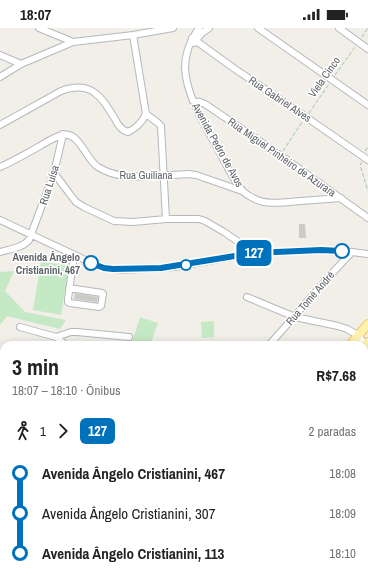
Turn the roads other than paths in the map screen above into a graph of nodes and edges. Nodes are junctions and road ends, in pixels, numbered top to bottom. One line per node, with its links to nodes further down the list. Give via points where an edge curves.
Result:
1 (39, 28): 9 (street)
2 (173, 28): 7 (street)
3 (199, 28): 8 (street, Avenida Pedro de Avos)
4 (258, 28): 15 (street)
5 (339, 28): 10 (street)
6 (206, 29): 8 (street)
7 (133, 35): 9 (street); 16 (street)
8 (194, 39): 14 (street, Avenida Pedro de Avos, via 185,66 189,91); 19 (street, Rua Gabriel Alves)
9 (73, 42): 12 (street)
10 (368, 49)
11 (0, 55): 12 (street)
12 (21, 64): 13 (street)
13 (0, 77)
14 (194, 101): 23 (street, Avenida Pedro de Avos); 24 (street, Rua Miguel Pinheiro de Azurara, via 205,104)
15 (368, 104)
16 (146, 114): 17 (street, via 138,126 131,131 125,131 118,125 100,96 78,87 60,90); 22 (street, via 161,126)
17 (0, 125)
18 (64, 134): 20 (street); 21 (street, Rua Luísa); 22 (street, Rua Guiliana, via 75,138 90,160 106,172 127,177)
19 (366, 159)
20 (0, 167)
21 (54, 173): 26 (street, via 76,202 114,221); 28 (street, Rua Luísa)
22 (164, 175): 23 (street, Rua Guiliana, via 196,175); 26 (street)
23 (242, 191): 24 (street, Avenida Pedro de Avos, via 256,200 271,203)
24 (340, 198): 25 (street, Rua Miguel Pinheiro de Azurara)
25 (368, 218)
26 (166, 219): 31 (street, via 193,218 205,221)
27 (0, 220): 28 (street)
28 (32, 234): 29 (street, via 30,240 22,246); 33 (street)
29 (0, 252)
30 (352, 252): 31 (street, via 321,250); 32 (street); 36 (street, Rua Tomé André)
31 (253, 253): 33 (street, via 175,267 122,270 104,268)
32 (368, 254)
33 (74, 255): 34 (street)
34 (70, 288): 34 (street, via 102,293 102,306 99,308 69,303)
35 (247, 297): 36 (street)
36 (295, 317): 39 (street, via 338,326); 43 (street, Rua Tomé André)
37 (368, 324): 39 (main road)
38 (20, 327): 40 (street)
39 (358, 335): 44 (main road); 45 (street)
40 (56, 337): 41 (street, via 71,332); 42 (street)
41 (129, 337)
42 (61, 341)
43 (273, 341)
44 (353, 341)
45 (363, 341)

